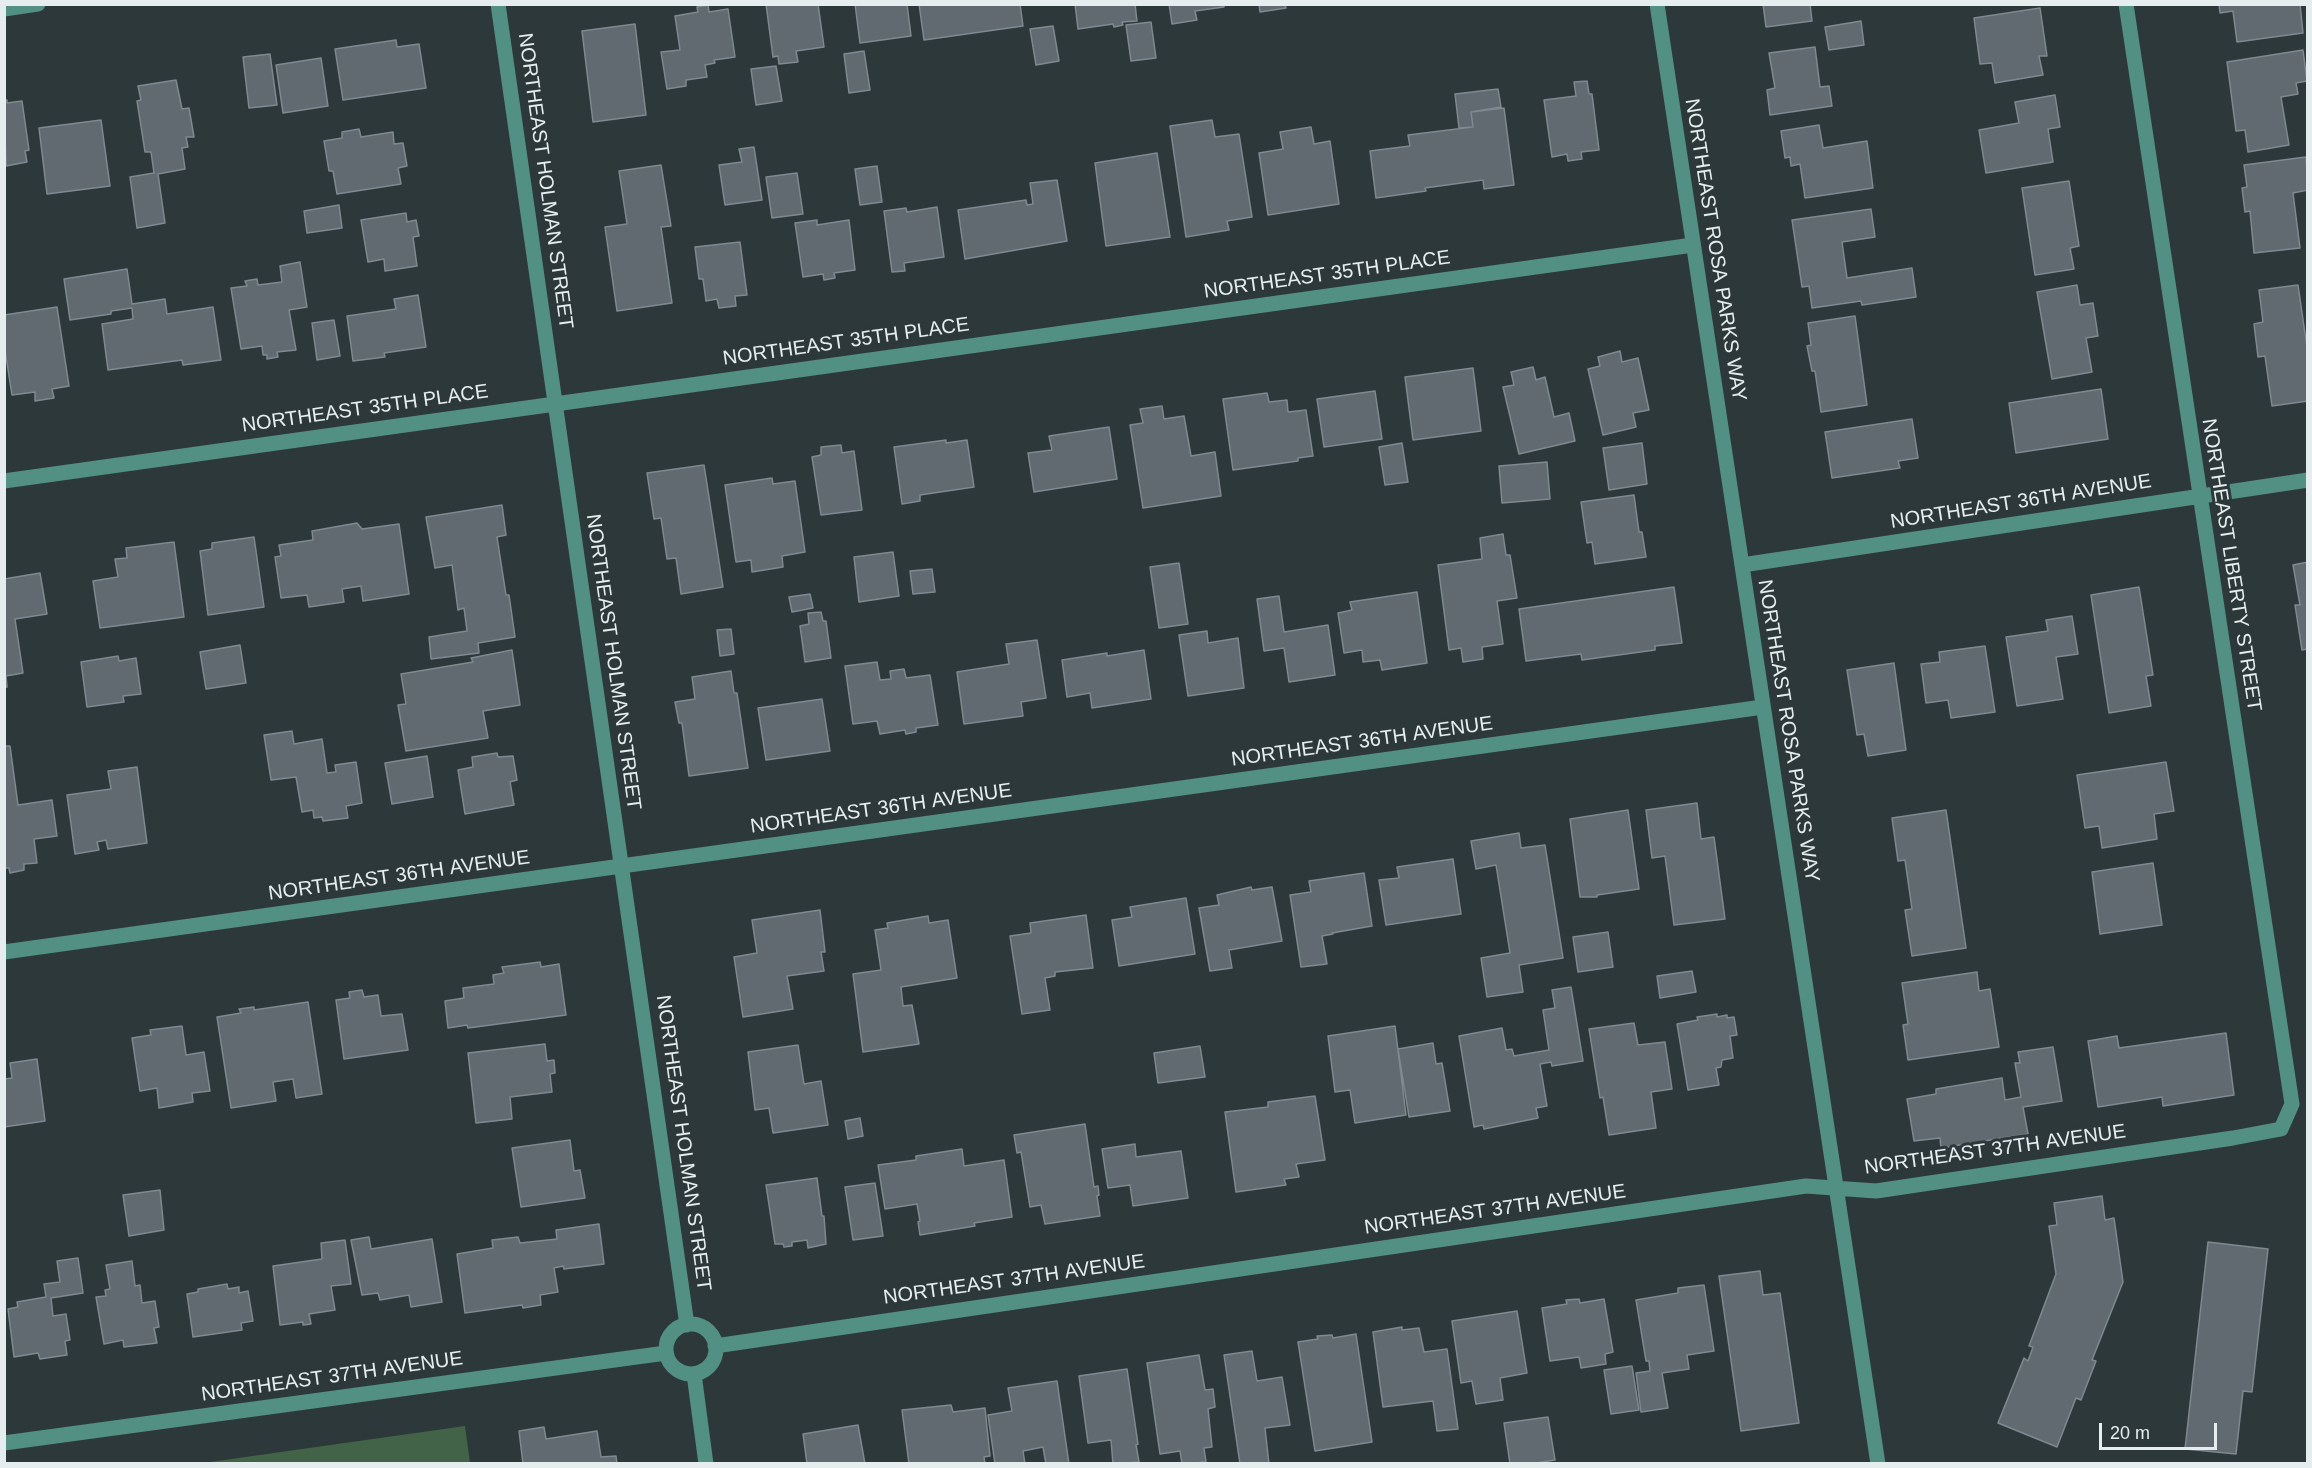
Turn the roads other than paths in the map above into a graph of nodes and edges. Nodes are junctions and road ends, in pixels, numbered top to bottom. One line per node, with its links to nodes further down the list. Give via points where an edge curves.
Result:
1 (38, 4): 5 (street)
2 (498, 4): 7 (street, NORTHEAST HOLMAN STREET)
3 (1657, 4): 6 (street, NORTHEAST ROSA PARKS WAY)
4 (2126, 4): 10 (street, NORTHEAST LIBERTY STREET)
5 (4, 9)
6 (1693, 245): 7 (street, NORTHEAST 35TH PLACE); 11 (street, NORTHEAST ROSA PARKS WAY)
7 (555, 404): 9 (street, NORTHEAST 35TH PLACE); 13 (street, NORTHEAST HOLMAN STREET)
8 (2307, 480): 10 (street, NORTHEAST 36TH AVENUE)
9 (4, 481)
10 (2199, 496): 11 (street, NORTHEAST 36TH AVENUE); 15 (street, NORTHEAST LIBERTY STREET, via 2292,1104)
11 (1742, 566): 12 (street, NORTHEAST ROSA PARKS WAY)
12 (1763, 707): 13 (street, NORTHEAST 36TH AVENUE); 16 (street, NORTHEAST ROSA PARKS WAY)
13 (622, 866): 14 (street, NORTHEAST 36TH AVENUE); 17 (street, NORTHEAST HOLMAN STREET)
14 (4, 952)
15 (2281, 1129): 16 (street, NORTHEAST 37TH AVENUE, via 1876,1191)
16 (1836, 1189): 18 (street, NORTHEAST 37TH AVENUE, via 1806,1186); 23 (street, NORTHEAST ROSA PARKS WAY)
17 (687, 1325): 18 (street, via 707,1330); 19 (street, via 670,1335)
18 (716, 1346): 20 (street, via 711,1363)
19 (666, 1353): 20 (street, via 676,1369); 21 (street, NORTHEAST 37TH AVENUE)
20 (694, 1374): 22 (street)
21 (4, 1443)
22 (706, 1464)
23 (1878, 1464)

